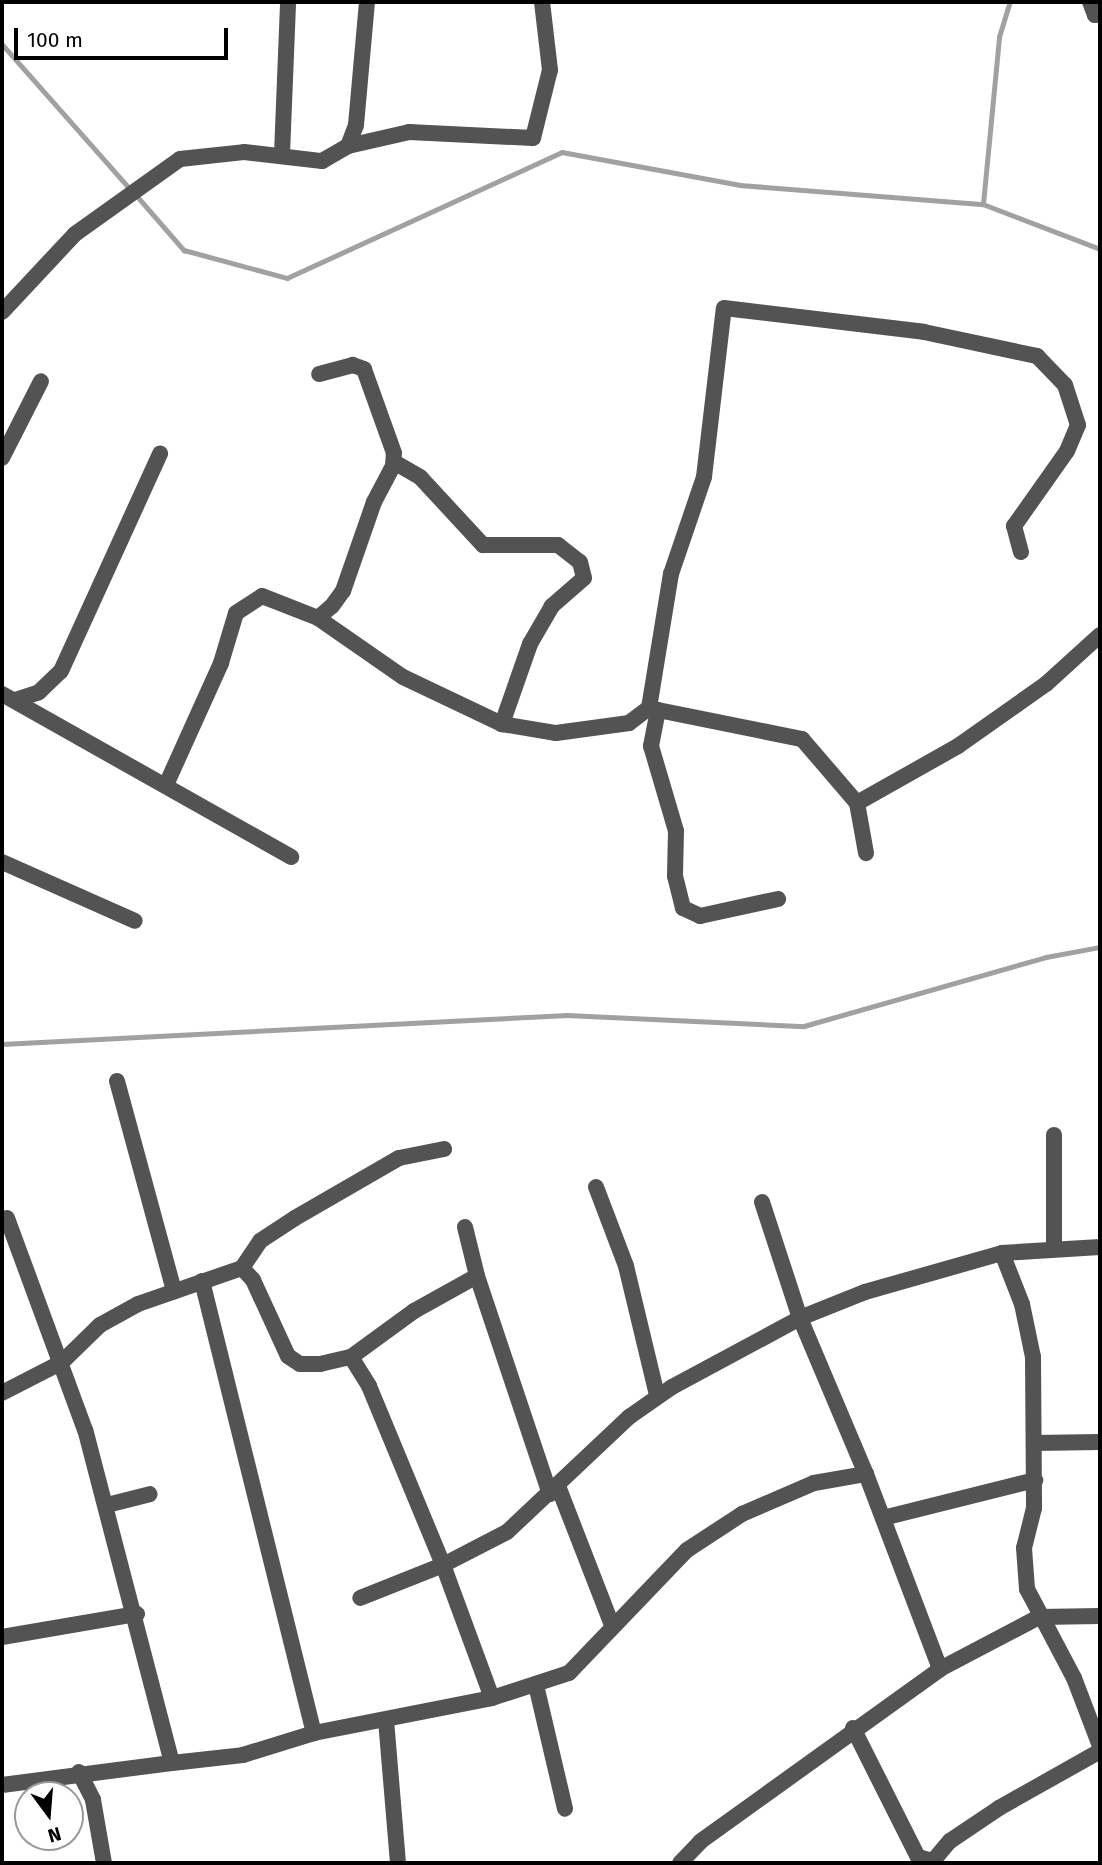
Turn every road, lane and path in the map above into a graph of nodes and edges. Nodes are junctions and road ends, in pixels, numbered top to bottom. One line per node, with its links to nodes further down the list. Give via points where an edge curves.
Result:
1 (288, 2): 7 (street)
2 (367, 2): 6 (street, via 356,125)
3 (541, 2): 6 (street, via 550,70 533,138 409,132)
4 (1090, 2): 5 (street, via 1095,15)
5 (1100, 11)
6 (348, 146): 7 (street, via 322,161)
7 (282, 154): 8 (street, via 244,152 180,159 75,234)
8 (2, 312)
9 (319, 374): 13 (street, via 353,365 364,369)
10 (41, 381): 12 (street)
11 (160, 454): 17 (street, via 61,671 38,692)
12 (2, 458)
13 (394, 462): 15 (street, via 374,502 343,591); 19 (street, via 420,477 483,545 558,545 580,562 584,578 552,606 530,644)
14 (1021, 552): 18 (street, via 1014,526 1067,451 1078,425 1065,385 1037,356 924,332 724,307 704,477 671,574)
15 (318, 618): 19 (street, via 404,677); 20 (street, via 262,596 236,613 221,663)
16 (1100, 635): 21 (street, via 1046,684 958,746)
17 (8, 697): 20 (street)
18 (654, 709): 19 (street, via 629,723 556,733); 21 (street, via 802,738); 25 (street, via 652,746 676,831 682,908 700,916)
19 (502, 724)
20 (166, 785): 23 (street)
21 (857, 803): 22 (street)
22 (866, 853)
23 (291, 857)
24 (2, 862): 26 (street)
25 (778, 899)
26 (135, 921)
27 (117, 1081): 40 (street)
28 (1054, 1135): 35 (street)
29 (444, 1149): 37 (street, via 399,1158 295,1218 260,1241)
30 (596, 1187): 45 (street, via 626,1266)
31 (762, 1202): 41 (street)
32 (7, 1218): 43 (street)
33 (465, 1227): 38 (street)
34 (1100, 1247): 35 (street)
35 (1054, 1249): 36 (street)
36 (1002, 1253): 41 (street, via 865,1292); 47 (street, via 1022,1304 1033,1357)
37 (242, 1268): 39 (street); 42 (street, via 253,1280 288,1356 300,1364)
38 (477, 1276): 42 (street, via 414,1311); 50 (street)
39 (202, 1282): 40 (street); 66 (street)
40 (174, 1291): 43 (street, via 100,1325)
41 (800, 1318): 45 (street); 48 (street)
42 (351, 1357): 54 (street, via 369,1386)
43 (62, 1362): 44 (street); 52 (street)
44 (2, 1392)
45 (657, 1395): 50 (street)
46 (1100, 1442): 47 (street)
47 (1034, 1443): 49 (street)
48 (866, 1474): 53 (street); 59 (street, via 814,1483 741,1514 687,1550)
49 (1035, 1480): 53 (street); 57 (street, via 1023,1571)
50 (554, 1490): 54 (street, via 507,1532); 59 (street)
51 (150, 1494): 52 (street)
52 (107, 1505): 56 (street)
53 (883, 1518): 61 (street)
54 (443, 1565): 55 (street); 63 (street)
55 (360, 1598)
56 (137, 1614): 60 (street); 68 (street)
57 (1038, 1616): 58 (street); 61 (street); 67 (street, via 1074,1678)
58 (1100, 1616)
59 (612, 1625): 62 (street, via 569,1673)
60 (2, 1637)
61 (940, 1669): 65 (street)
62 (536, 1685): 63 (street); 71 (street)
63 (492, 1698): 64 (street)
64 (386, 1720): 66 (street); 73 (street)
65 (853, 1728): 67 (street, via 918,1857 933,1861 950,1841 989,1814); 74 (street, via 701,1841)
66 (314, 1733): 68 (street, via 243,1755)
67 (1100, 1748)
68 (172, 1763): 69 (street)
69 (79, 1772): 70 (street); 72 (street, via 93,1800)
70 (2, 1785)
71 (565, 1810)
72 (104, 1863)
73 (398, 1863)
74 (680, 1863)

